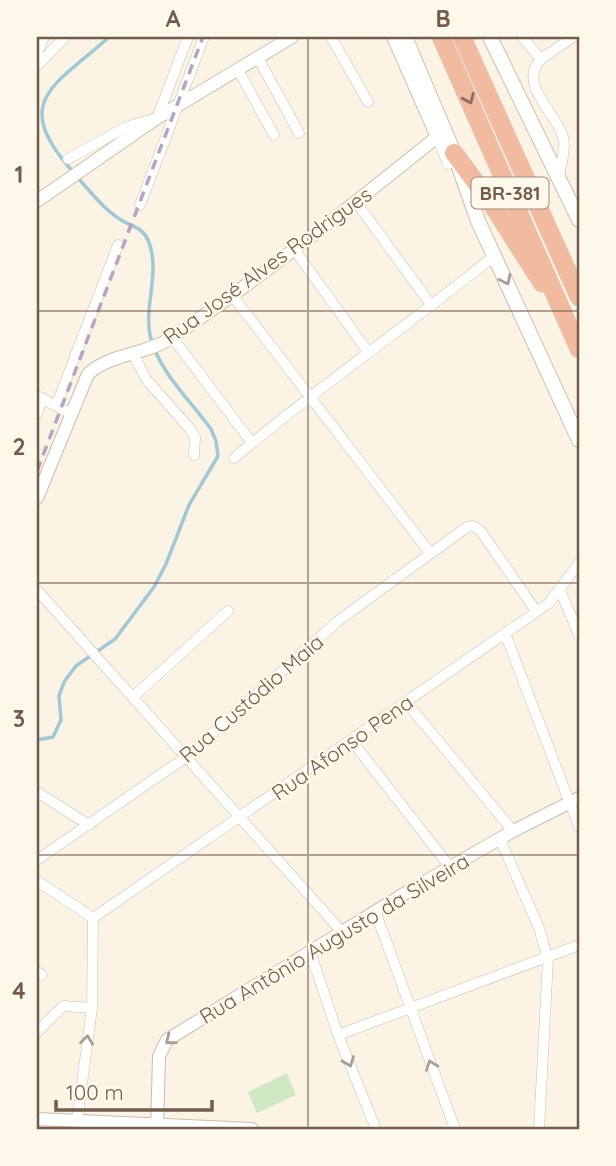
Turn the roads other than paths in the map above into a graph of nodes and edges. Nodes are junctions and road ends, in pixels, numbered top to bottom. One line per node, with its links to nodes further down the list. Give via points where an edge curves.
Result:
1 (44, 37): 14 (street)
2 (65, 37): 17 (street)
3 (188, 37): 21 (street)
4 (204, 37): 20 (street)
5 (292, 37): 15 (street)
6 (331, 37): 19 (street)
7 (393, 37): 24 (street)
8 (405, 37): 25 (main road)
9 (441, 37): 38 (highway, BR-381, one-way to 38)
10 (462, 37): 36 (highway, BR-381)
11 (490, 37): 27 (main road)
12 (522, 37): 16 (street)
13 (573, 37): 16 (street)
14 (37, 53)
15 (258, 58): 18 (street); 22 (street)
16 (541, 59): 27 (street, via 532,80 563,136)
17 (37, 66)
18 (238, 70): 20 (street); 23 (street)
19 (368, 102)
20 (178, 106): 21 (street); 30 (street)
21 (157, 118): 26 (street, via 126,127); 28 (street)
22 (299, 133)
23 (274, 135)
24 (437, 137): 25 (street); 29 (street, Rua José Alves Rodrigues)
25 (451, 158): 34 (main road); 38 (highway)
26 (68, 159)
27 (559, 176): 31 (main road)
28 (37, 201)
29 (356, 202): 33 (street, Rua José Alves Rodrigues); 37 (street)
30 (140, 205)
31 (579, 220)
32 (118, 245): 45 (street)
33 (294, 249): 35 (street, Rua José Alves Rodrigues); 42 (street)
34 (494, 256): 37 (street); 48 (main road, one-way to 48)
35 (232, 295): 39 (street, Rua José Alves Rodrigues); 43 (street)
36 (579, 297)
37 (432, 306): 42 (street)
38 (562, 309): 40 (highway, BR-381)
39 (170, 339): 41 (street, Rua José Alves Rodrigues); 49 (street)
40 (579, 349)
41 (138, 350): 47 (street, Rua José Alves Rodrigues, via 88,374); 50 (street, via 146,379 195,438)
42 (368, 352): 43 (street)
43 (307, 396): 49 (street); 53 (street)
44 (40, 397): 45 (street); 46 (street)
45 (56, 406): 47 (street)
46 (37, 414)
47 (72, 414): 52 (street, Rua José Alves Rodrigues)
48 (579, 440)
49 (252, 443): 51 (street)
50 (194, 455)
51 (234, 458)
52 (37, 498)
53 (430, 553): 58 (street, Rua Custódio Maia, via 461,530 470,526 480,530); 64 (street, Rua Custódio Maia, via 338,621)
54 (579, 563): 56 (street, Rua Afonso Pena)
55 (37, 590): 61 (street)
56 (560, 590): 58 (street, Rua Afonso Pena); 60 (street)
57 (228, 611): 61 (street)
58 (536, 611): 59 (street, Rua Afonso Pena)
59 (505, 633): 62 (street, Rua Afonso Pena); 66 (street)
60 (579, 635)
61 (133, 697): 64 (street)
62 (406, 702): 63 (street, Rua Afonso Pena); 70 (street)
63 (351, 740): 67 (street, Rua Afonso Pena); 73 (street)
64 (186, 757): 67 (street); 68 (street, Rua Custódio Maia)
65 (37, 792): 68 (street)
66 (575, 800): 69 (street); 70 (street, Rua Antônio Augusto da Silveira)
67 (240, 817): 76 (street, Rua Afonso Pena); 77 (street)
68 (89, 825): 72 (street, Rua Custódio Maia)
69 (579, 827)
70 (513, 831): 71 (street, Rua Antônio Augusto da Silveira)
71 (500, 839): 73 (street, Rua Antônio Augusto da Silveira); 80 (street)
72 (37, 860)
73 (450, 867): 75 (street, Rua Antônio Augusto da Silveira)
74 (37, 881): 76 (street)
75 (375, 911): 77 (street, Rua Antônio Augusto da Silveira); 82 (street)
76 (93, 918): 81 (street)
77 (342, 932): 79 (street, Rua Antônio Augusto da Silveira)
78 (579, 945): 80 (street)
79 (310, 951): 84 (street); 87 (street, Rua Antônio Augusto da Silveira, one-way to 87, via 164,1042 159,1056)
80 (548, 959): 82 (street); 91 (street)
81 (92, 1008): 83 (street, via 63,1006); 86 (street, one-way to 81)
82 (410, 1008): 84 (street); 90 (street, one-way to 82)
83 (37, 1032)
84 (338, 1035): 89 (street, one-way to 89)
85 (37, 1119): 86 (street)
86 (77, 1125): 87 (street)
87 (158, 1127): 88 (street)
88 (252, 1129)
89 (376, 1129)
90 (455, 1129)
91 (539, 1129)

